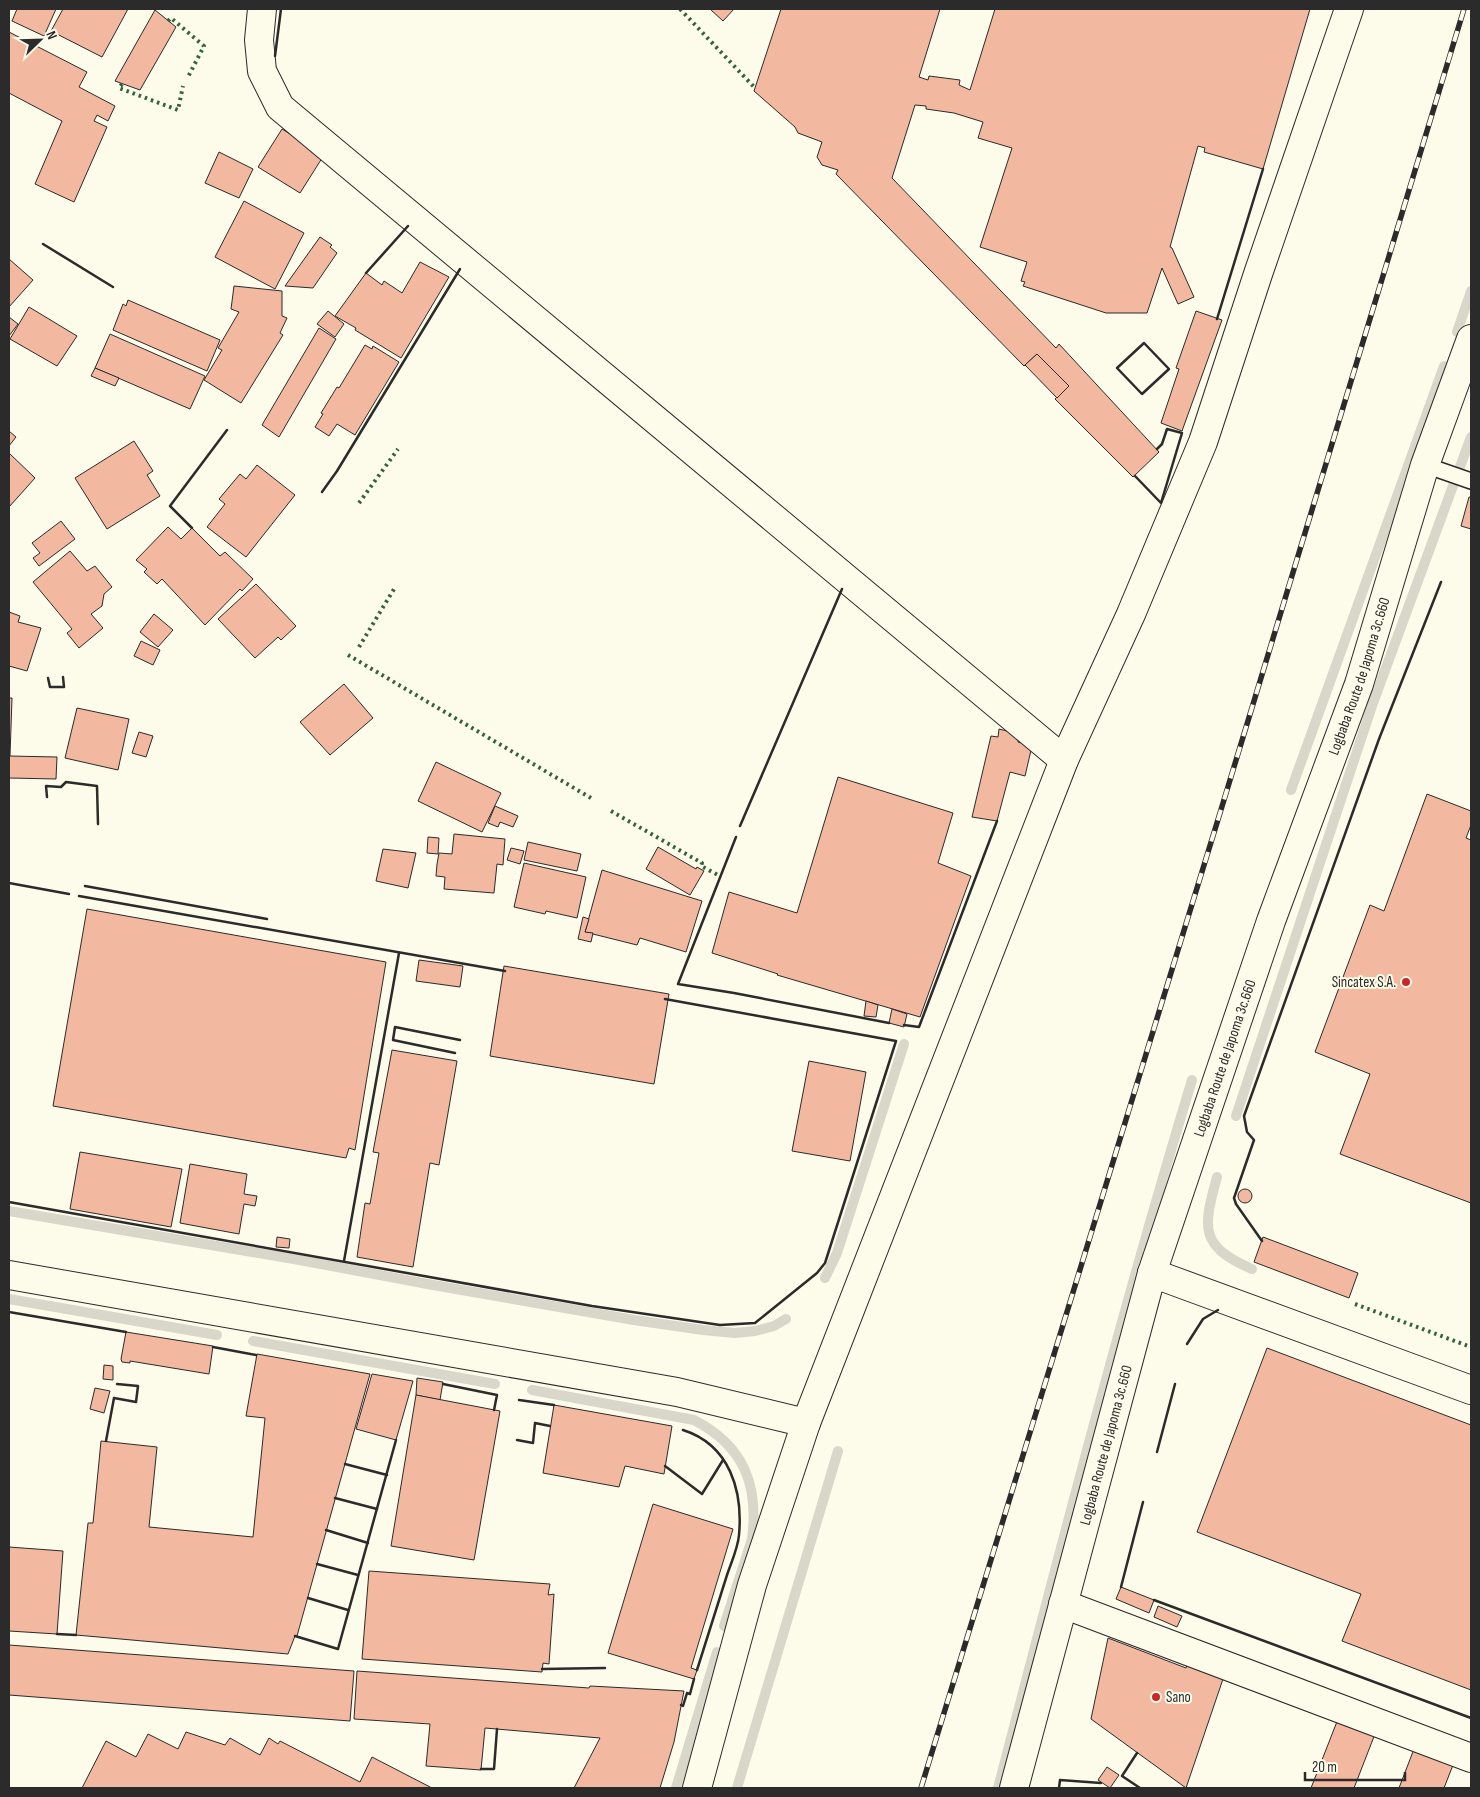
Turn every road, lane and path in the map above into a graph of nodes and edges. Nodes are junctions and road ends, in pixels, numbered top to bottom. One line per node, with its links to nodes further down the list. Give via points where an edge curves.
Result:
1 (262, 9): 6 (street, via 259,40 262,72 280,106)
2 (1350, 9): 6 (street, via 1203,442)
3 (1471, 339): 4 (street, Logbaba Route de Japoma 3c.660)
4 (1425, 465): 5 (lane); 7 (street, Logbaba Route de Japoma 3c.660, via 1359,684 1271,921)
5 (1471, 481)
6 (1064, 760): 10 (street)
7 (1152, 1273): 9 (street); 11 (street, Logbaba Route de Japoma 3c.660)
8 (9, 1276): 10 (street, via 678,1392)
9 (1471, 1390)
10 (806, 1423): 13 (street, via 752,1585)
11 (1063, 1604): 12 (street); 14 (street, Logbaba Route de Japoma 3c.660)
12 (1471, 1758)
13 (697, 1788)
14 (1014, 1788)

